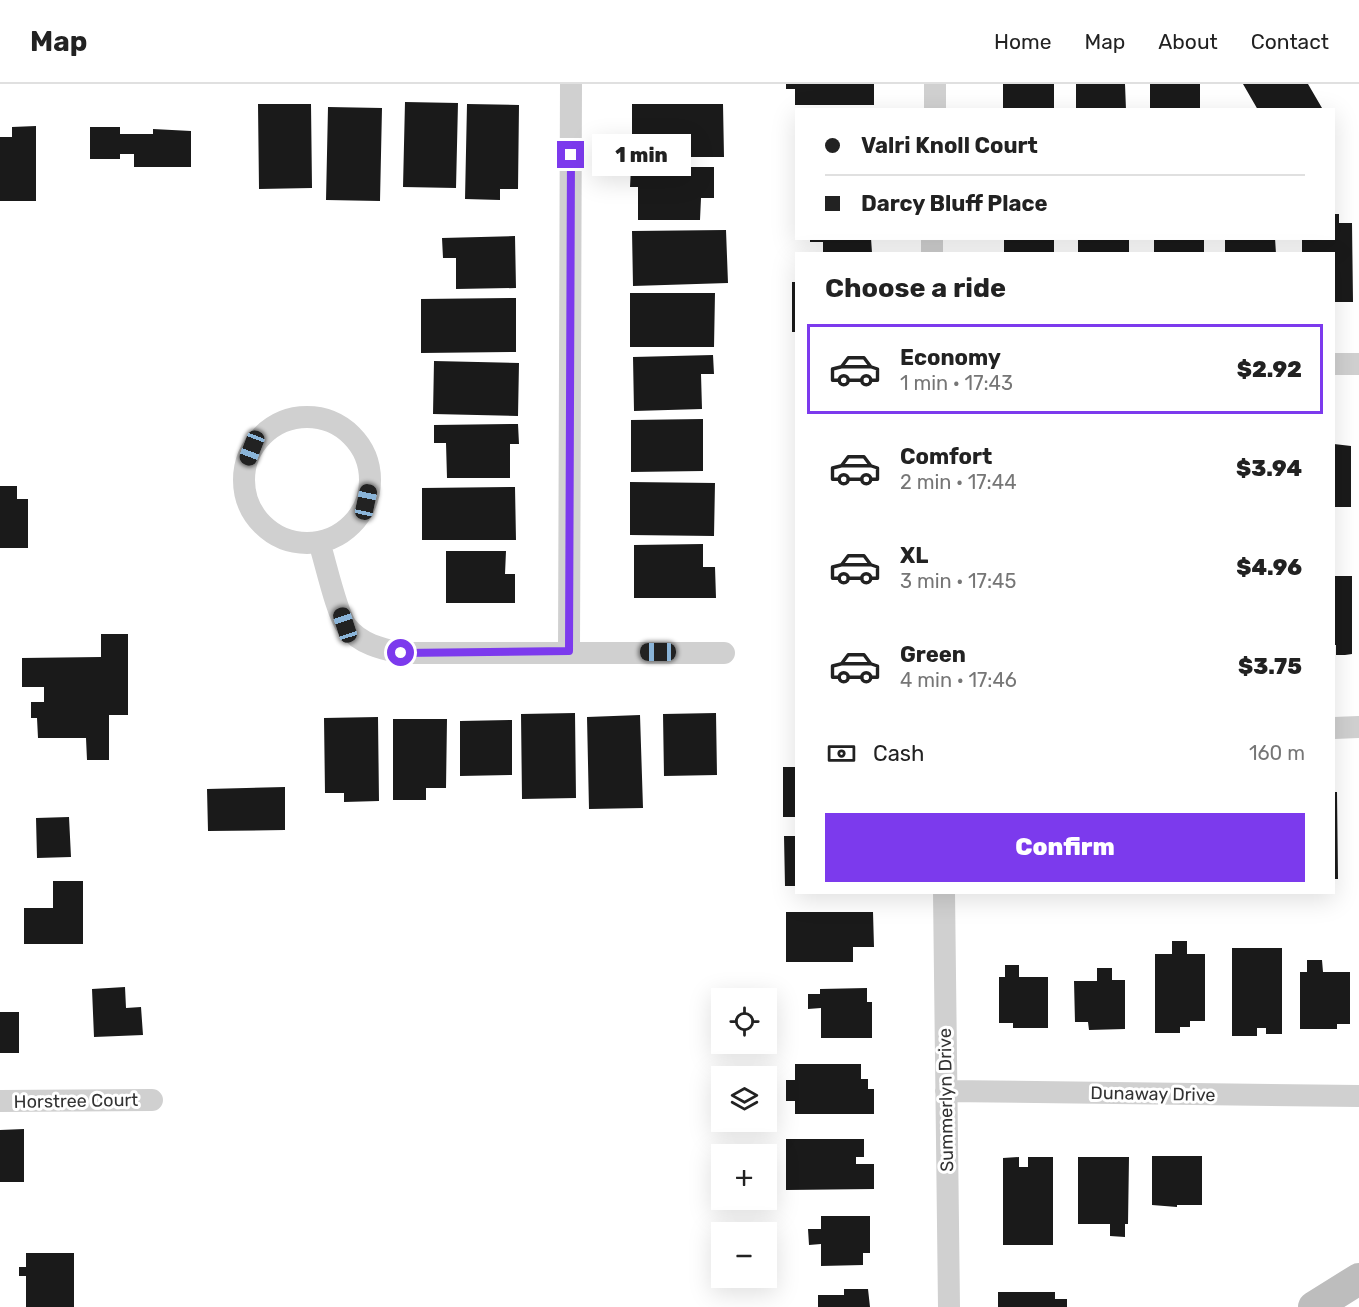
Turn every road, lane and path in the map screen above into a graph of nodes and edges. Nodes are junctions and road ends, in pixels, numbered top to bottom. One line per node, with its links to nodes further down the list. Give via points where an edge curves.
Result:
1 (571, 84): 7 (street)
2 (935, 84): 3 (street)
3 (935, 108)
4 (1335, 364): 5 (street)
5 (1359, 364)
6 (319, 542): 6 (street, via 339,534 355,521 366,502 370,482 368,461 358,442 343,428 324,418 303,416 274,426 252,448 244,467 244,488 250,508 270,530 298,542); 7 (street, via 345,625 379,648 401,653)
7 (569, 651): 8 (street)
8 (724, 653)
9 (1359, 727): 10 (street)
10 (1335, 728)
11 (944, 894): 12 (street, Summerlyn Drive)
12 (946, 1091): 13 (street, Dunaway Drive); 17 (street, Summerlyn Drive)
13 (1359, 1096)
14 (152, 1100): 15 (street, Horstree Court)
15 (0, 1101)
16 (1359, 1279): 18 (street)
17 (949, 1307)
18 (1314, 1307)

